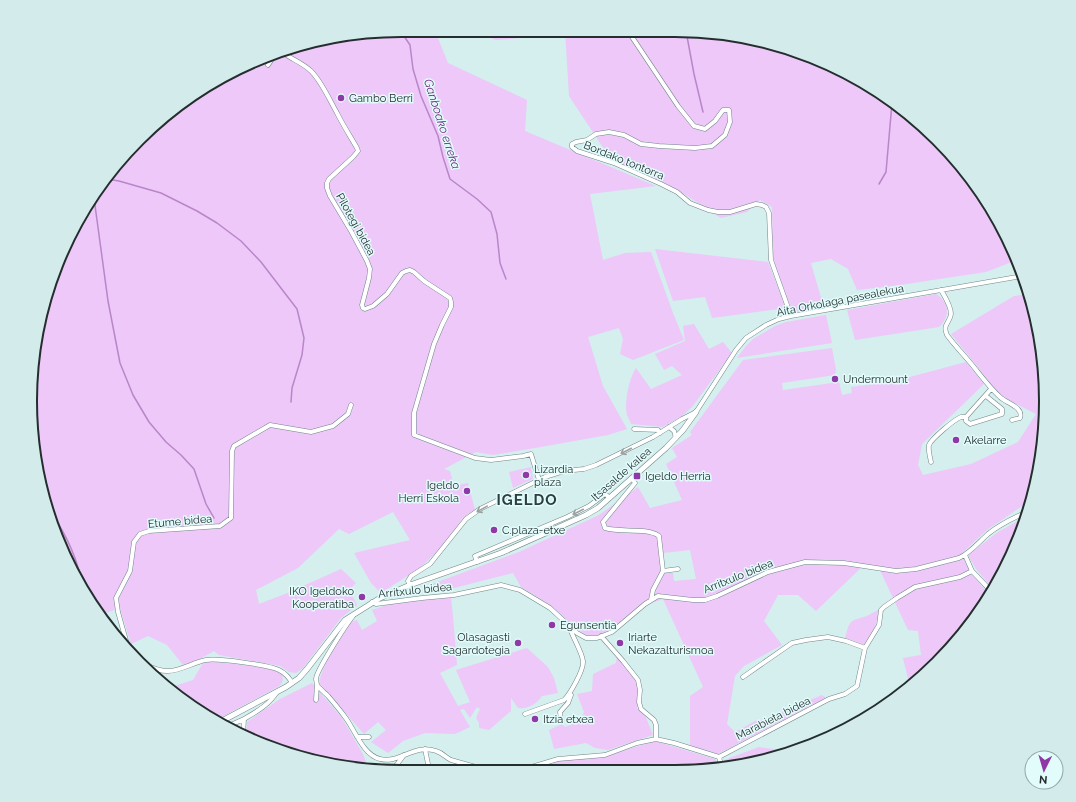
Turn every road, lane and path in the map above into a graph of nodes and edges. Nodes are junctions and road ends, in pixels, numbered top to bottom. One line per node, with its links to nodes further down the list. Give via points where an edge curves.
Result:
1 (632, 37): 7 (street, Bordako tontorra, via 694,126 705,129 724,110 729,110 730,122 725,135 712,146 678,148 641,144 624,135 609,132 576,142 572,147 661,184 708,210 730,212 756,204 766,207 769,213 771,260)
2 (287, 55): 20 (street, Pilotegi bidea, via 315,76 358,151 329,179 327,188 370,269 363,308 369,308 380,301 402,272 410,270 450,298 451,307 434,344 414,413 414,435 475,458 490,460 530,454)
3 (270, 62): 4 (street)
4 (268, 65)
5 (1017, 277): 6 (street, Aita Orkolaga pasealekua)
6 (941, 290): 7 (street, Aita Orkolaga pasealekua); 8 (street, via 951,312 945,330)
7 (791, 316): 11 (street, Aita Orkolaga pasealekua, via 766,325 746,338)
8 (991, 389): 9 (street); 13 (street, via 1021,412 1020,418)
9 (986, 396): 12 (street); 12 (street, via 1002,409 1002,414 970,424)
10 (351, 405): 33 (street, Etume bidea, via 348,414 333,426 311,432 270,425 234,446 231,518 220,526 149,531 140,534 134,542 130,570 116,598)
11 (696, 412): 14 (street, Aita Orkolaga pasealekua); 17 (street, Itsasalde kalea)
12 (966, 417): 18 (street, via 954,420 930,444)
13 (1012, 420)
14 (670, 427): 16 (street, Aita Orkolaga pasealekua); 17 (street)
15 (634, 429): 16 (street, via 658,430)
16 (660, 433): 20 (street, Aita Orkolaga pasealekua, one-way to 20, via 591,467 564,470)
17 (676, 438): 19 (street, Itsasalde kalea)
18 (931, 462)
19 (632, 478): 24 (street, via 635,482 603,522 605,528 650,532 659,536); 26 (street, Itsasalde kalea, via 598,508 586,515 501,553)
20 (539, 480): 26 (street, Aita Orkolaga pasealekua, one-way to 26, via 480,509 466,519 430,564 411,576 408,581)
21 (1021, 514): 22 (street, Arritxulo bidea, via 990,533)
22 (965, 555): 25 (street); 28 (street, Arritxulo bidea, via 916,570 896,571 844,563 805,562 768,572 705,600 658,596)
23 (678, 568): 24 (street)
24 (664, 571): 28 (street, via 653,590)
25 (972, 571): 27 (street); 34 (street, Marabieta bidea, via 960,577 915,587 884,607 881,610 879,625)
26 (410, 585): 29 (street, Itsasalde kalea)
27 (987, 587)
28 (651, 600): 32 (street, Arritxulo bidea, via 612,632)
29 (372, 602): 30 (street, Itsasalde kalea); 31 (street, Arritxulo bidea, via 376,604 454,595 501,585 520,590 550,608)
30 (353, 615): 37 (street, Itsasalde kalea, via 345,620 307,669); 38 (street, via 318,672)
31 (568, 625): 32 (street, Arritxulo bidea, via 586,638); 39 (street, via 583,660)
32 (601, 636): 50 (street, via 638,680 641,709 654,720)
33 (126, 640)
34 (865, 648): 36 (street, via 828,637 792,643); 53 (street, Marabieta bidea, via 857,686 846,694 829,699)
35 (156, 670): 37 (street, via 170,672 208,660 218,660 273,668 283,673)
36 (743, 677)
37 (292, 683): 40 (street, Itsasalde kalea)
38 (317, 685): 41 (street); 48 (street, via 334,703)
39 (572, 690): 42 (street, via 564,700); 45 (street, via 568,703 560,712)
40 (277, 692): 43 (street, Itsasalde kalea); 44 (street, via 272,700)
41 (316, 700)
42 (525, 714)
43 (225, 719)
44 (244, 719): 46 (street); 47 (street)
45 (560, 720)
46 (234, 724)
47 (243, 729)
48 (357, 737): 49 (street); 52 (street, via 369,753 380,759)
49 (369, 737)
50 (656, 739): 53 (street); 58 (street, via 605,755 558,759)
51 (425, 749): 52 (street); 55 (street); 57 (street, via 436,750 448,759)
52 (404, 755): 56 (street)
53 (719, 757): 54 (street)
54 (720, 762)
55 (428, 764)
56 (397, 765)
57 (469, 765)
58 (538, 765)

